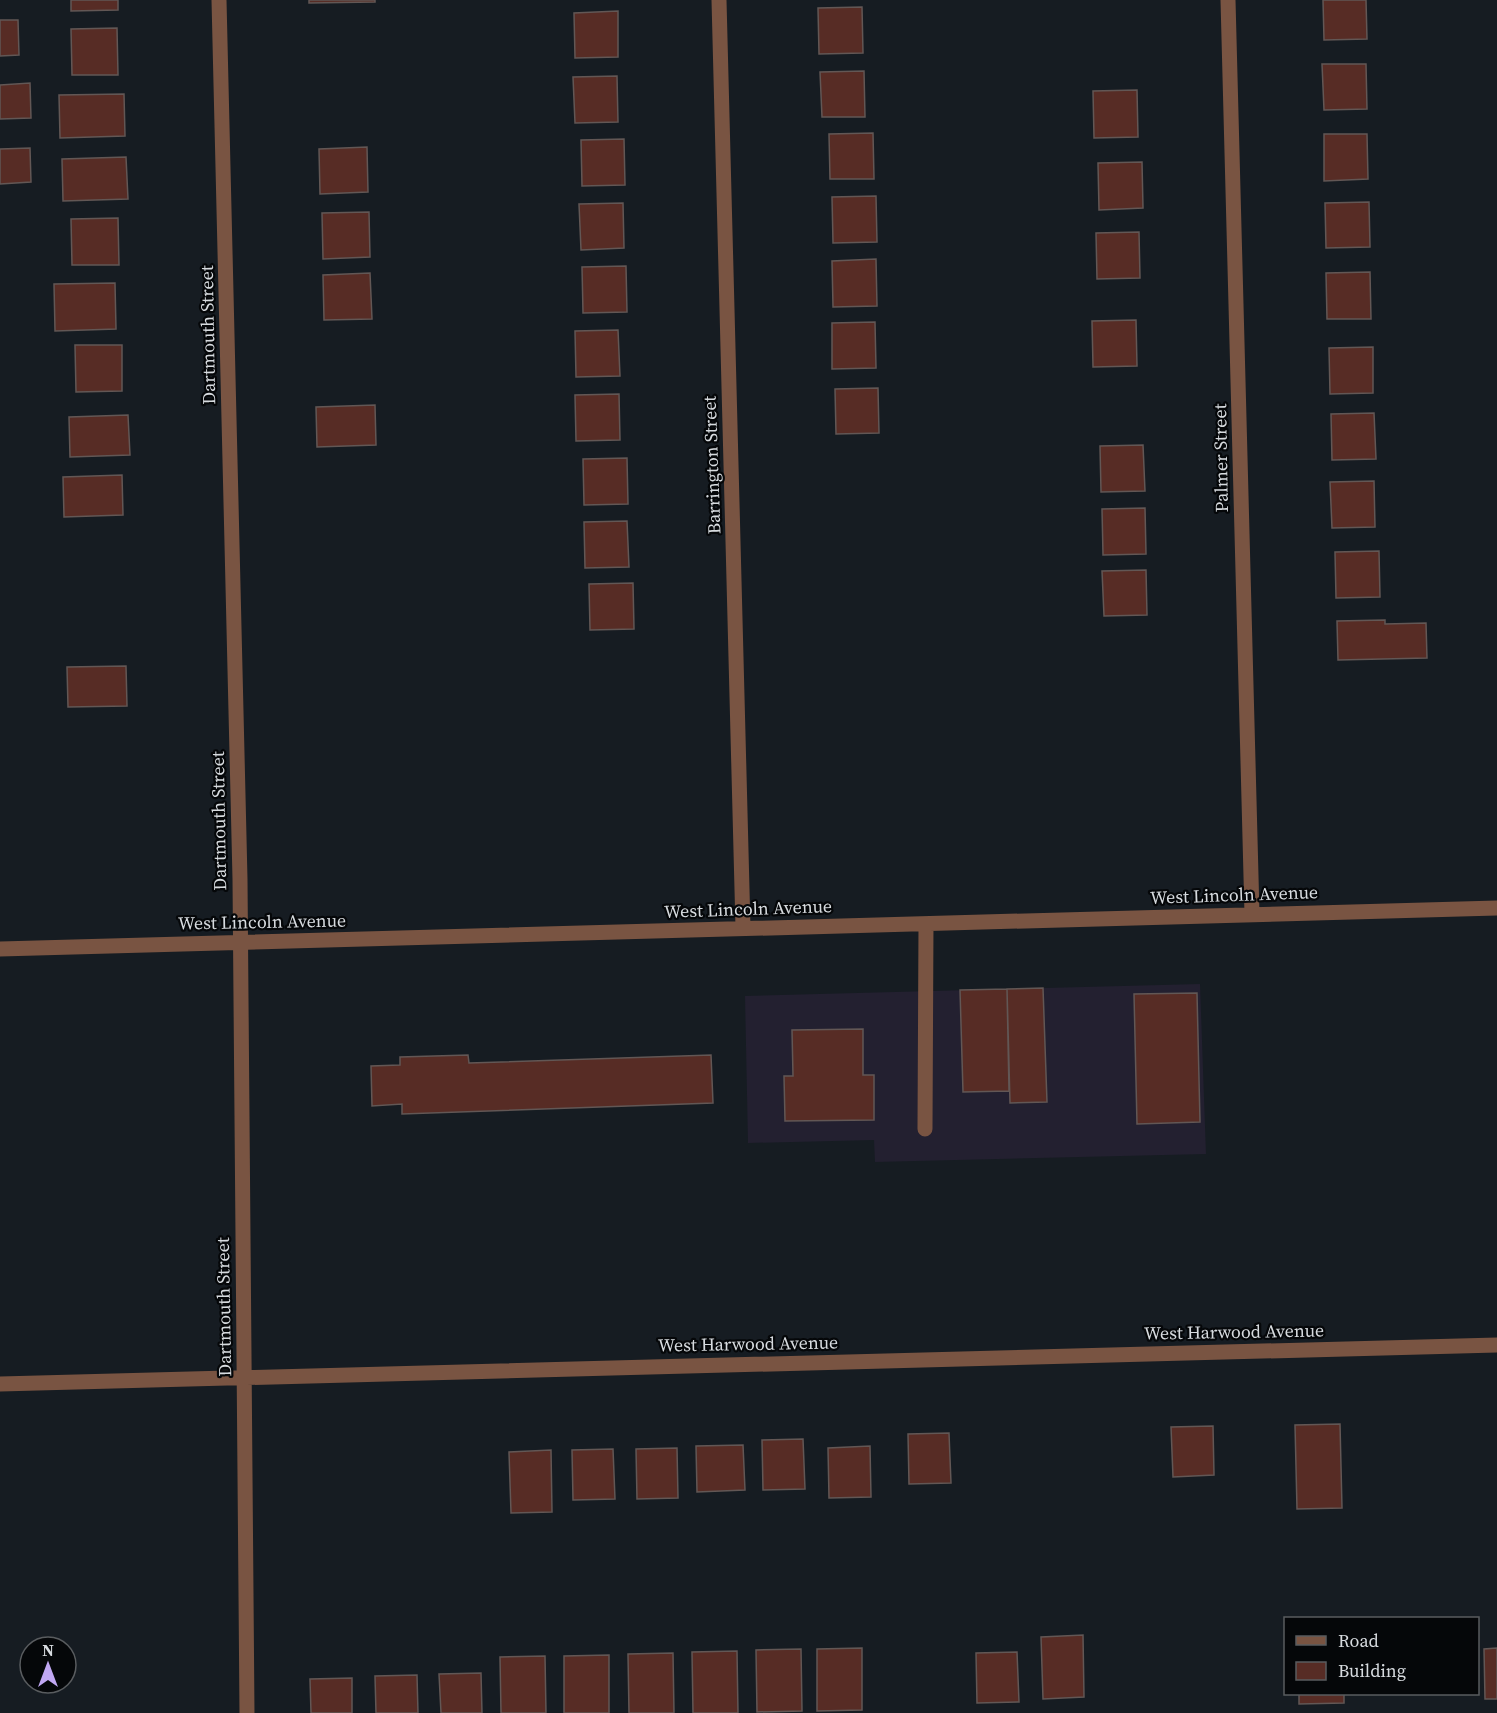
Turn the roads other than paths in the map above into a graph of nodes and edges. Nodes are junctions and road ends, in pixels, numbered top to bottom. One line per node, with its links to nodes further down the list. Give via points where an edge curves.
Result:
1 (219, 0): 8 (street, Dartmouth Street)
2 (719, 0): 7 (street, Barrington Street)
3 (1228, 0): 5 (street, Palmer Street)
4 (1497, 908): 5 (street, West Lincoln Avenue)
5 (1252, 914): 6 (street, West Lincoln Avenue)
6 (926, 924): 7 (street, West Lincoln Avenue); 10 (street)
7 (743, 928): 8 (street, West Lincoln Avenue)
8 (240, 942): 9 (street, West Lincoln Avenue); 12 (street, Dartmouth Street)
9 (0, 948)
10 (925, 1129)
11 (1497, 1345): 12 (street, West Harwood Avenue)
12 (245, 1377): 13 (street, West Harwood Avenue); 14 (street, Dartmouth Street)
13 (0, 1384)
14 (247, 1713)

